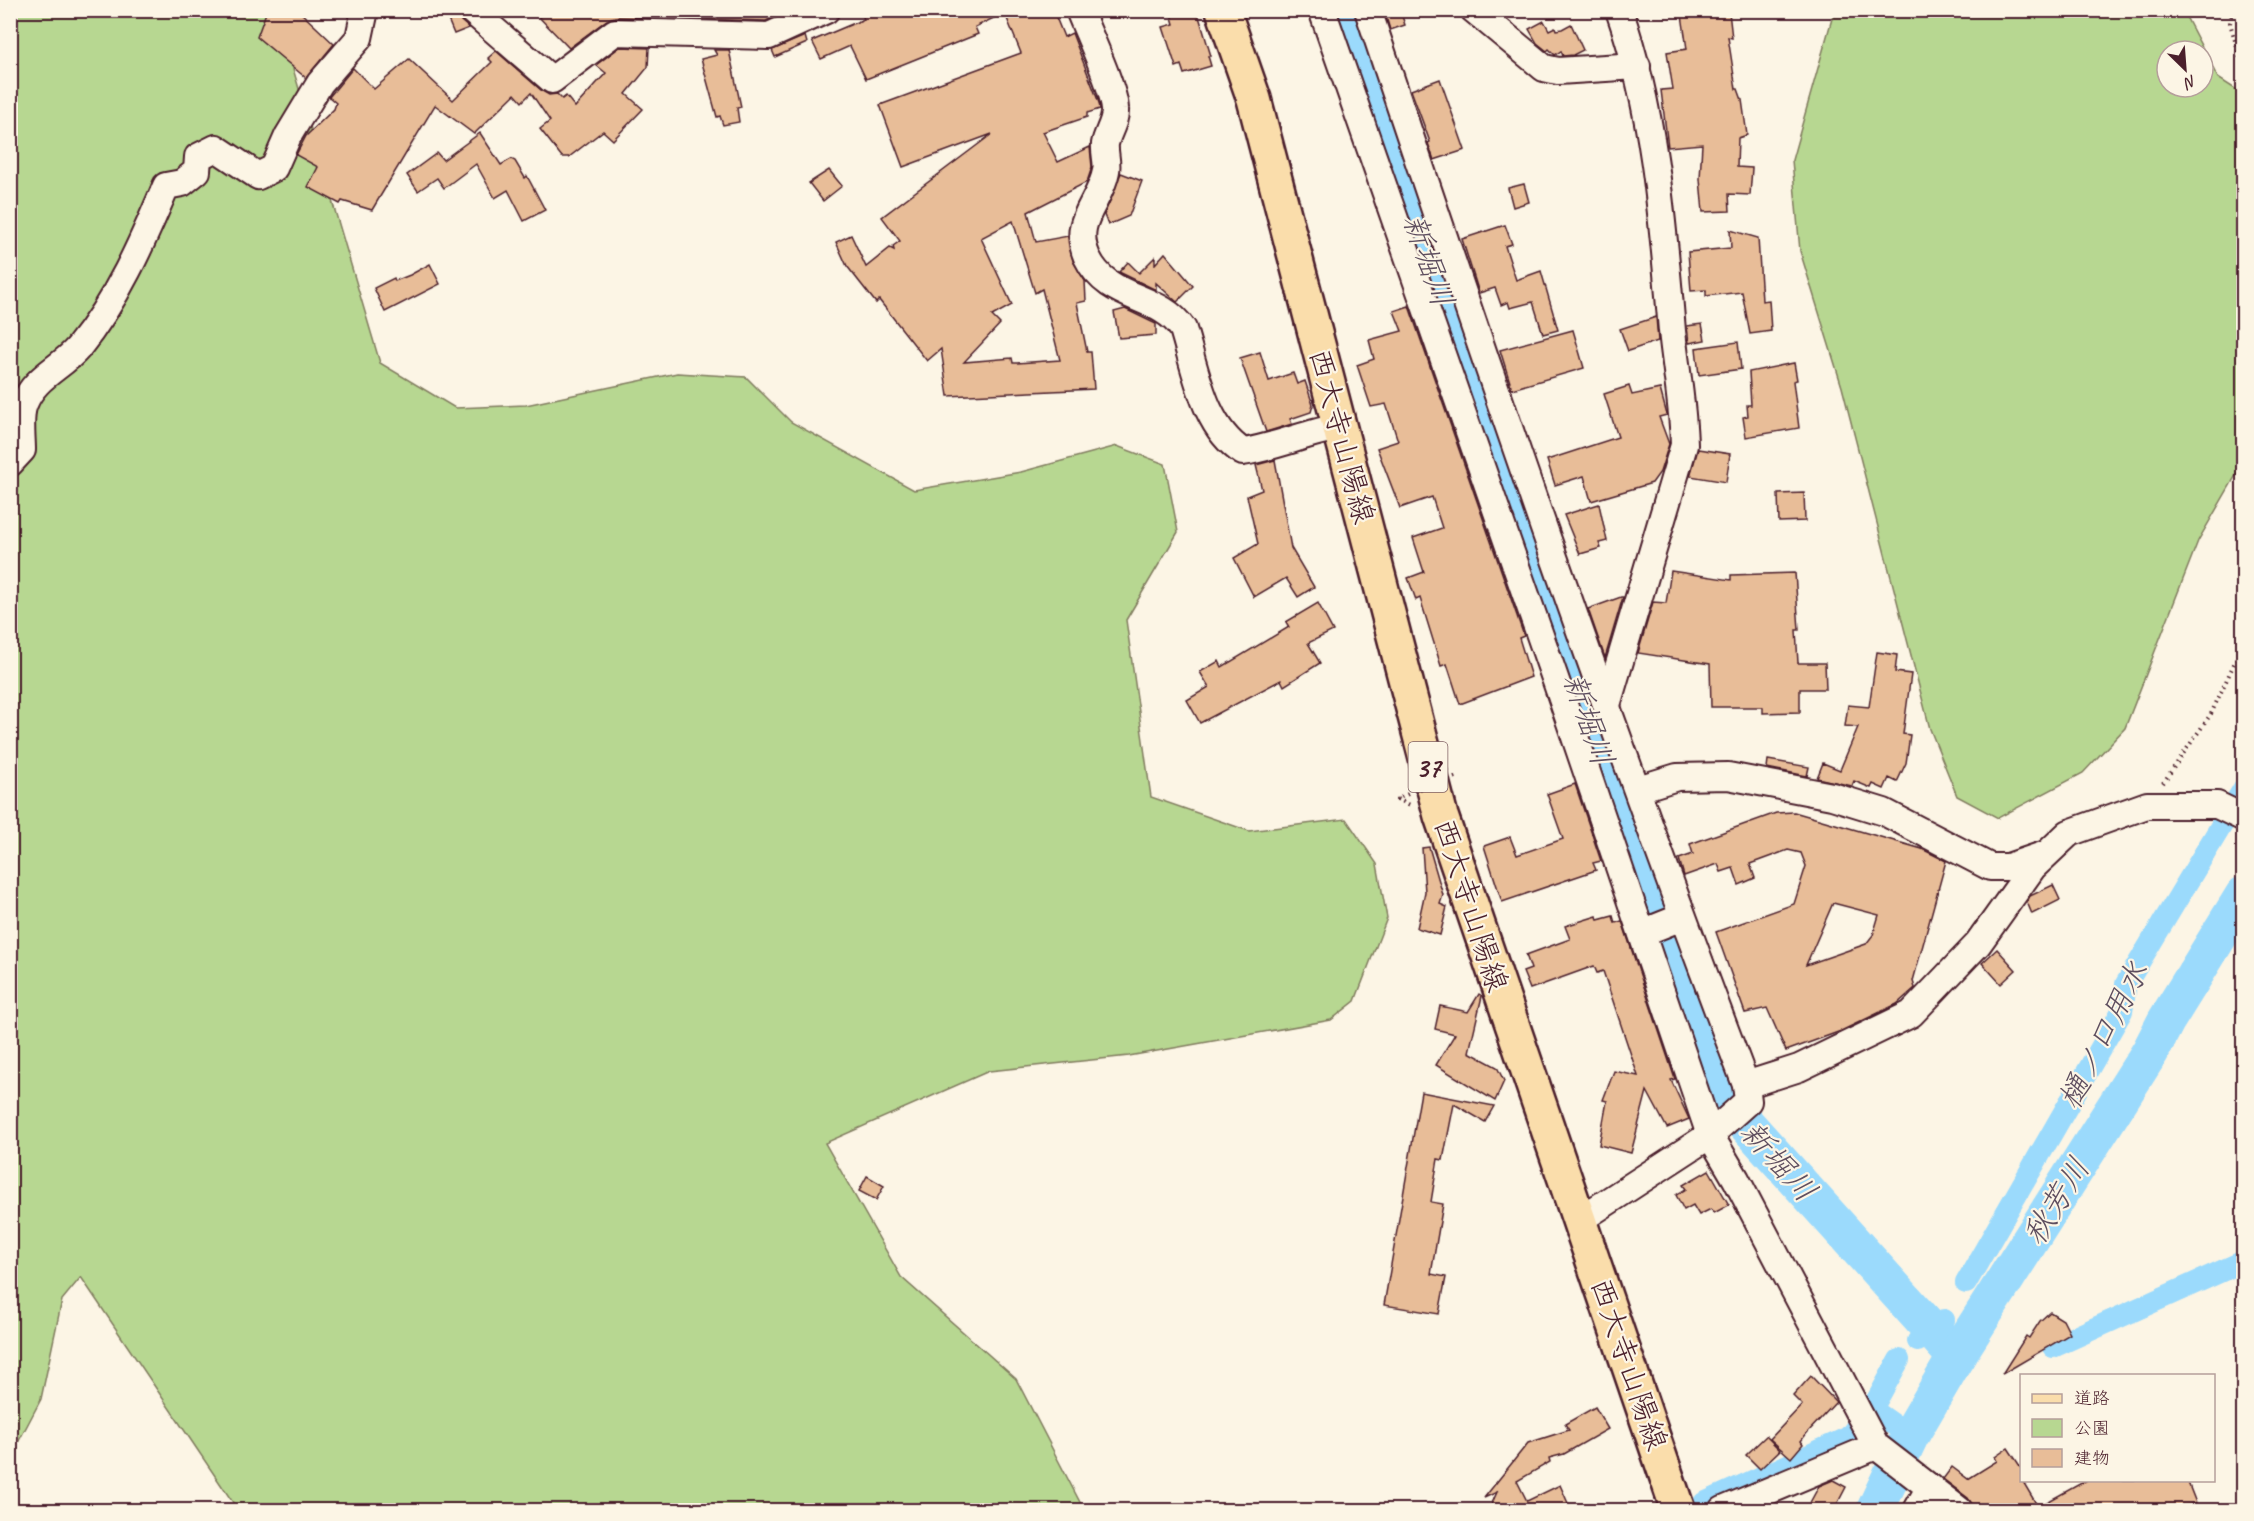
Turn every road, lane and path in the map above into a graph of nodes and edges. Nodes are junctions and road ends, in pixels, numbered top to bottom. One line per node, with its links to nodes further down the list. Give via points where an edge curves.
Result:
1 (365, 10): 15 (street, via 359,38 320,84 288,136 274,168 258,176 216,148 198,157 197,171 182,183 166,186 137,256 104,310 76,350 45,374 23,404 22,450)
2 (471, 10): 3 (street, via 552,80 615,32 770,36)
3 (826, 10)
4 (1079, 10): 14 (street, via 1116,108 1105,146 1106,171 1083,225 1082,242 1088,259 1123,294 1174,316 1183,329 1214,422 1236,448 1243,452 1267,448)
5 (1223, 10): 14 (main road, 西大寺山陽線 / 37, via 1254,99)
6 (1322, 10): 13 (street)
7 (1368, 10): 13 (street)
8 (1474, 10): 12 (street, via 1544,68 1558,71)
9 (1619, 10): 12 (street)
10 (2233, 10): 11 (path, via 2230,23)
11 (2244, 61)
12 (1637, 66): 18 (street, via 1657,183 1684,445)
13 (1448, 314): 17 (street); 17 (street)
14 (1339, 427): 28 (main road, 西大寺山陽線 / 37, via 1441,816 1526,1070)
15 (10, 463)
16 (2244, 642): 22 (path, via 2211,714)
17 (1576, 676): 18 (street); 25 (street)
18 (1607, 705): 20 (street)
19 (1456, 777): 21 (path, bridge)
20 (1638, 789): 24 (street, via 1677,777 1728,776 1832,796 1884,812 1990,867 2008,867); 25 (street)
21 (1414, 791)
22 (2146, 805): 23 (street, via 2217,805); 24 (street, via 2069,833)
23 (2234, 813)
24 (2046, 854): 26 (street, via 1978,944 1911,1014)
25 (1662, 925): 26 (street); 27 (street)
26 (1747, 1093): 27 (street)
27 (1713, 1132): 28 (street); 29 (street)
28 (1581, 1219): 31 (main road, 西大寺山陽線 / 37)
29 (1879, 1448): 30 (street); 32 (street)
30 (1926, 1484): 33 (street); 34 (street)
31 (1678, 1510)
32 (1723, 1510)
33 (1917, 1510)
34 (1959, 1510)

